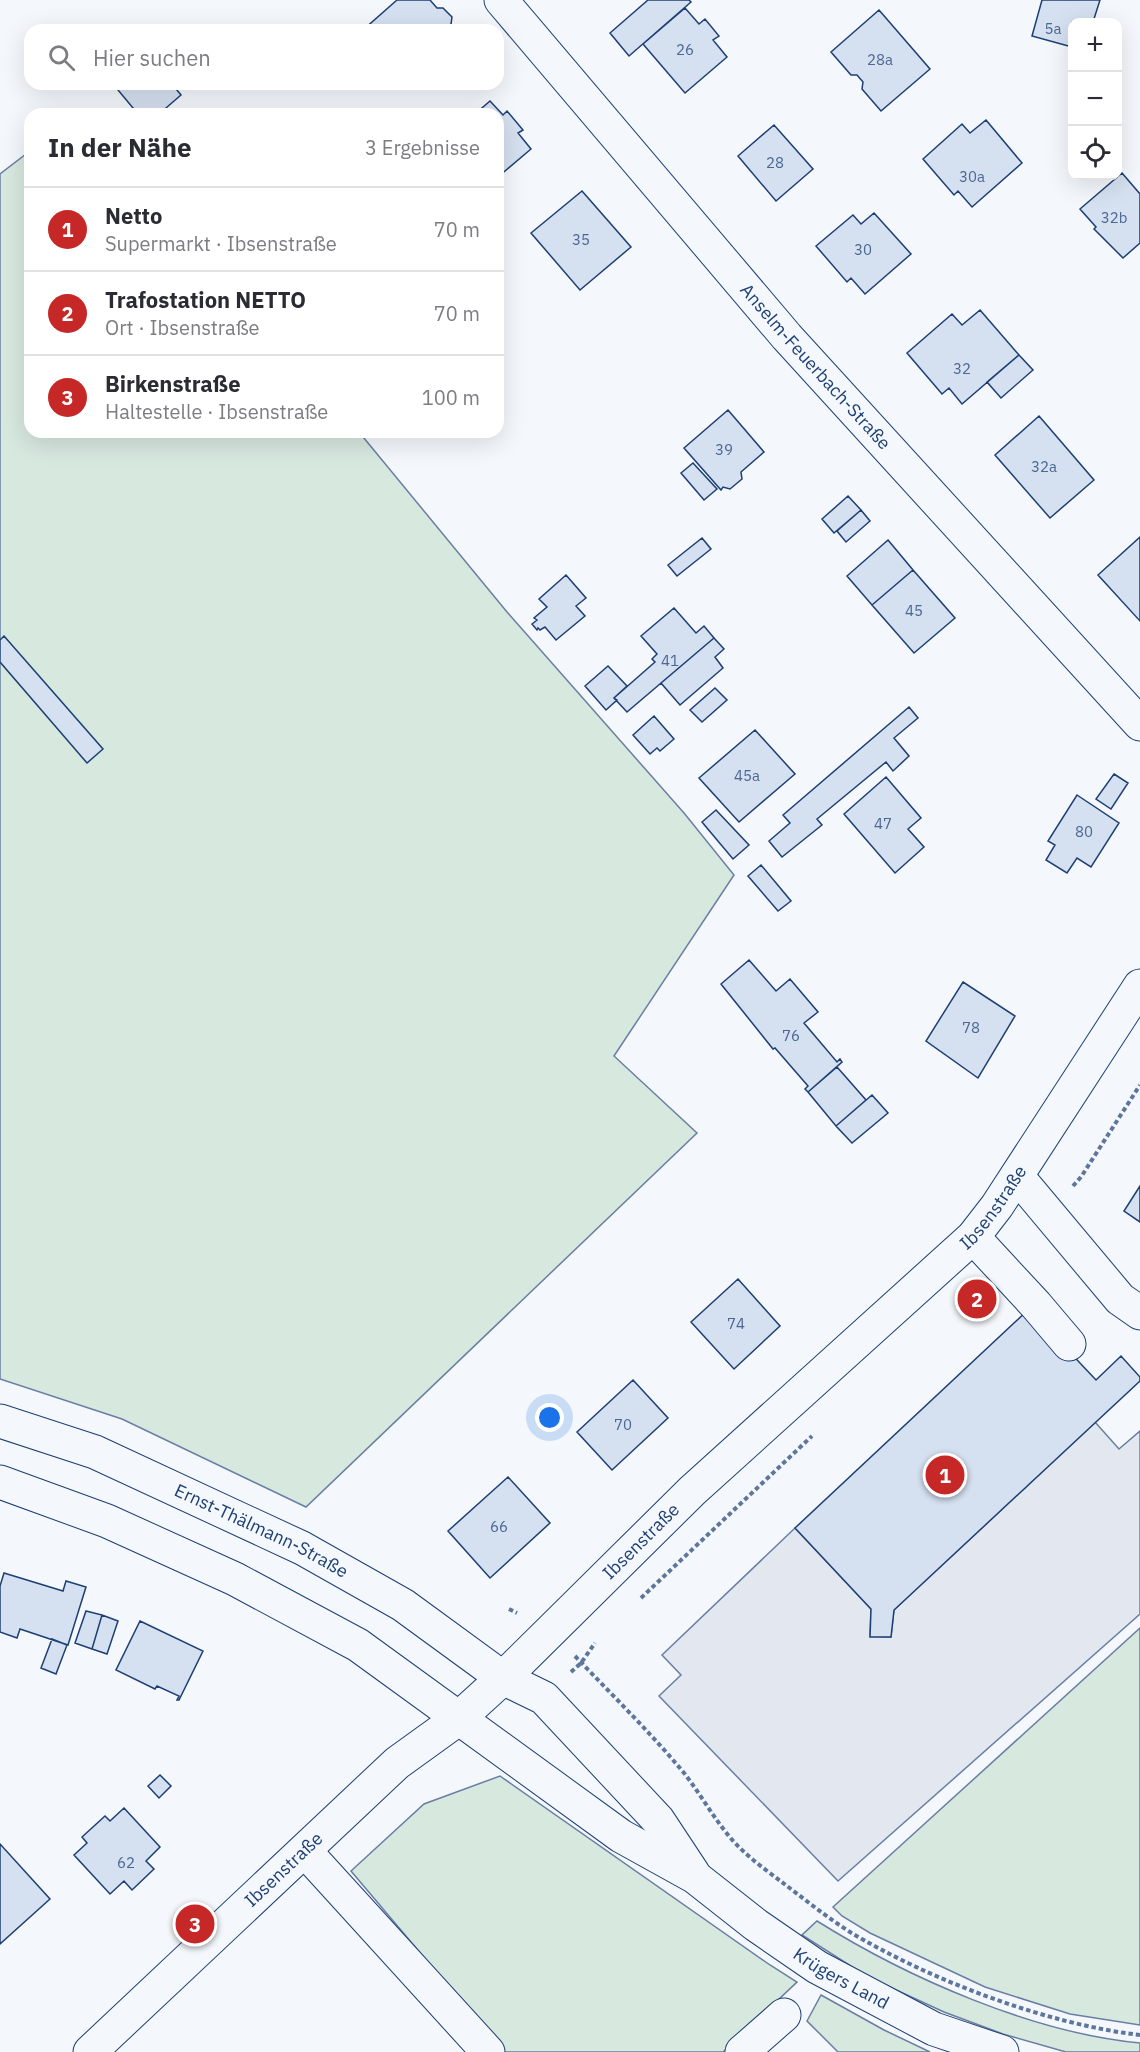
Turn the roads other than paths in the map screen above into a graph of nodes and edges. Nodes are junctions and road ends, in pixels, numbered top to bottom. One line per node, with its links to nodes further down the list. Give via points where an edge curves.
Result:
1 (501, 0): 2 (street, Anselm-Feuerbach-Straße, via 787,337)
2 (1140, 724)
3 (1140, 986): 4 (street, Ibsenstraße)
4 (1017, 1176): 5 (street, Ibsenstraße); 6 (street, via 1120,1299)
5 (973, 1237): 7 (street); 10 (street, Ibsenstraße, via 692,1491)
6 (1140, 1313)
7 (1069, 1344)
8 (0, 1421): 10 (street, Ernst-Thälmann-Straße, via 95,1452 302,1548 403,1605)
9 (0, 1482): 11 (street, via 107,1521 235,1579 358,1645)
10 (503, 1678): 11 (street, Ibsenstraße); 13 (street, Krügers Land, via 544,1698 658,1820)
11 (458, 1719): 12 (street, Ibsenstraße, via 398,1763); 13 (street, Krügers Land, via 621,1836)
12 (305, 1851): 15 (street, Ibsenstraße); 16 (street)
13 (695, 1877): 18 (street, Krügers Land, via 817,1967 934,2029)
14 (784, 2014): 17 (street)
15 (90, 2052)
16 (488, 2052)
17 (742, 2052)
18 (1002, 2052)

